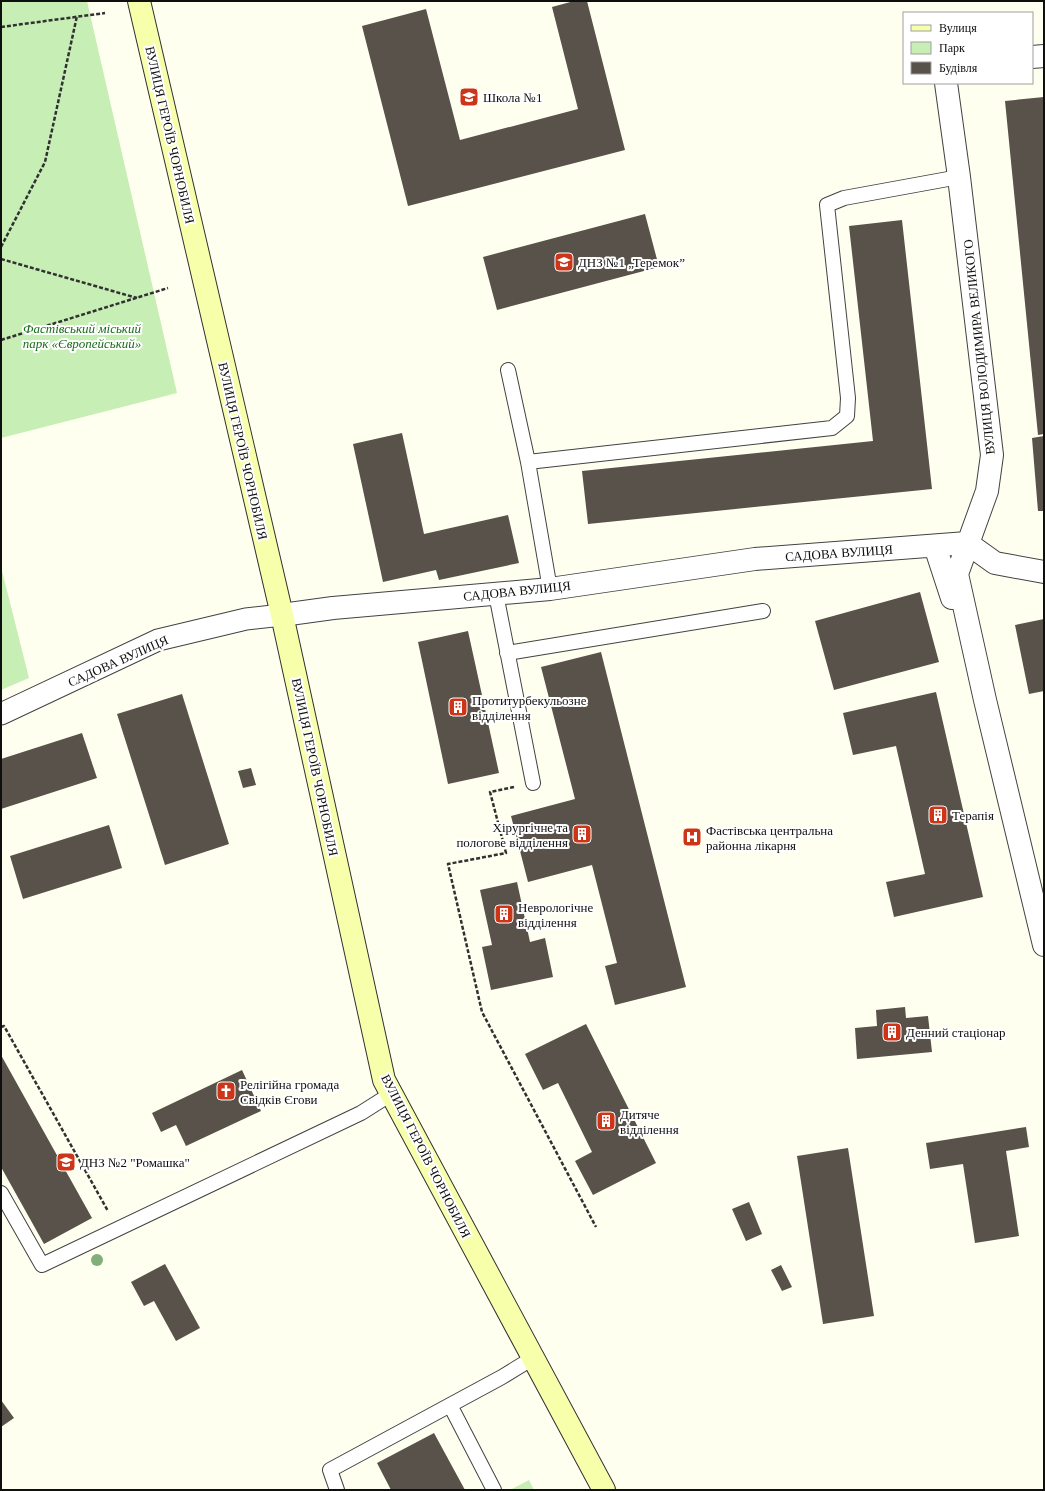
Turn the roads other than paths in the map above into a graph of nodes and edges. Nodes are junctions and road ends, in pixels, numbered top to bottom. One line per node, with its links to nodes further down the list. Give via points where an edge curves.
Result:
1 (139, 1): 14 (main road, ВУЛИЦЯ ГЕРОЇВ ЧОРНОБИЛЯ)
2 (1044, 56): 3 (street)
3 (1033, 57)
4 (946, 84): 5 (street, ВУЛИЦЯ ВОЛОДИМИРА ВЕЛИКОГО)
5 (959, 177): 7 (lane, via 844,198 827,205 848,398 847,416 832,428); 8 (street, ВУЛИЦЯ ВОЛОДИМИРА ВЕЛИКОГО, via 992,455 987,491)
6 (508, 370): 7 (lane)
7 (528, 462): 11 (lane)
8 (967, 543): 9 (street, САДОВА ВУЛИЦЯ); 10 (street, via 995,563); 16 (street, ВУЛИЦЯ ВОЛОДИМИРА ВЕЛИКОГО, via 957,574)
9 (935, 546): 11 (street, САДОВА ВУЛИЦЯ, via 755,559); 16 (street, ВУЛИЦЯ ВОЛОДИМИРА ВЕЛИКОГО)
10 (1044, 572)
11 (550, 589): 12 (street, САДОВА ВУЛИЦЯ)
12 (496, 594): 14 (street, САДОВА ВУЛИЦЯ); 15 (lane)
13 (763, 611): 15 (lane)
14 (282, 615): 17 (street, САДОВА ВУЛИЦЯ, via 246,619 158,640); 20 (main road, ВУЛИЦЯ ГЕРОЇВ ЧОРНОБИЛЯ, via 384,1080)
15 (507, 653): 18 (lane)
16 (985, 700): 19 (street, ВУЛИЦЯ ВОЛОДИМИРА ВЕЛИКОГО)
17 (1, 714)
18 (533, 783)
19 (1044, 945)
20 (391, 1094): 21 (lane, via 361,1113 42,1265); 22 (main road, ВУЛИЦЯ ГЕРОЇВ ЧОРНОБИЛЯ)
21 (1, 1193)
22 (533, 1358): 23 (lane); 26 (main road, ВУЛИЦЯ ГЕРОЇВ ЧОРНОБИЛЯ)
23 (450, 1405): 24 (lane, via 330,1470); 25 (lane)
24 (337, 1490)
25 (494, 1490)
26 (604, 1490)

